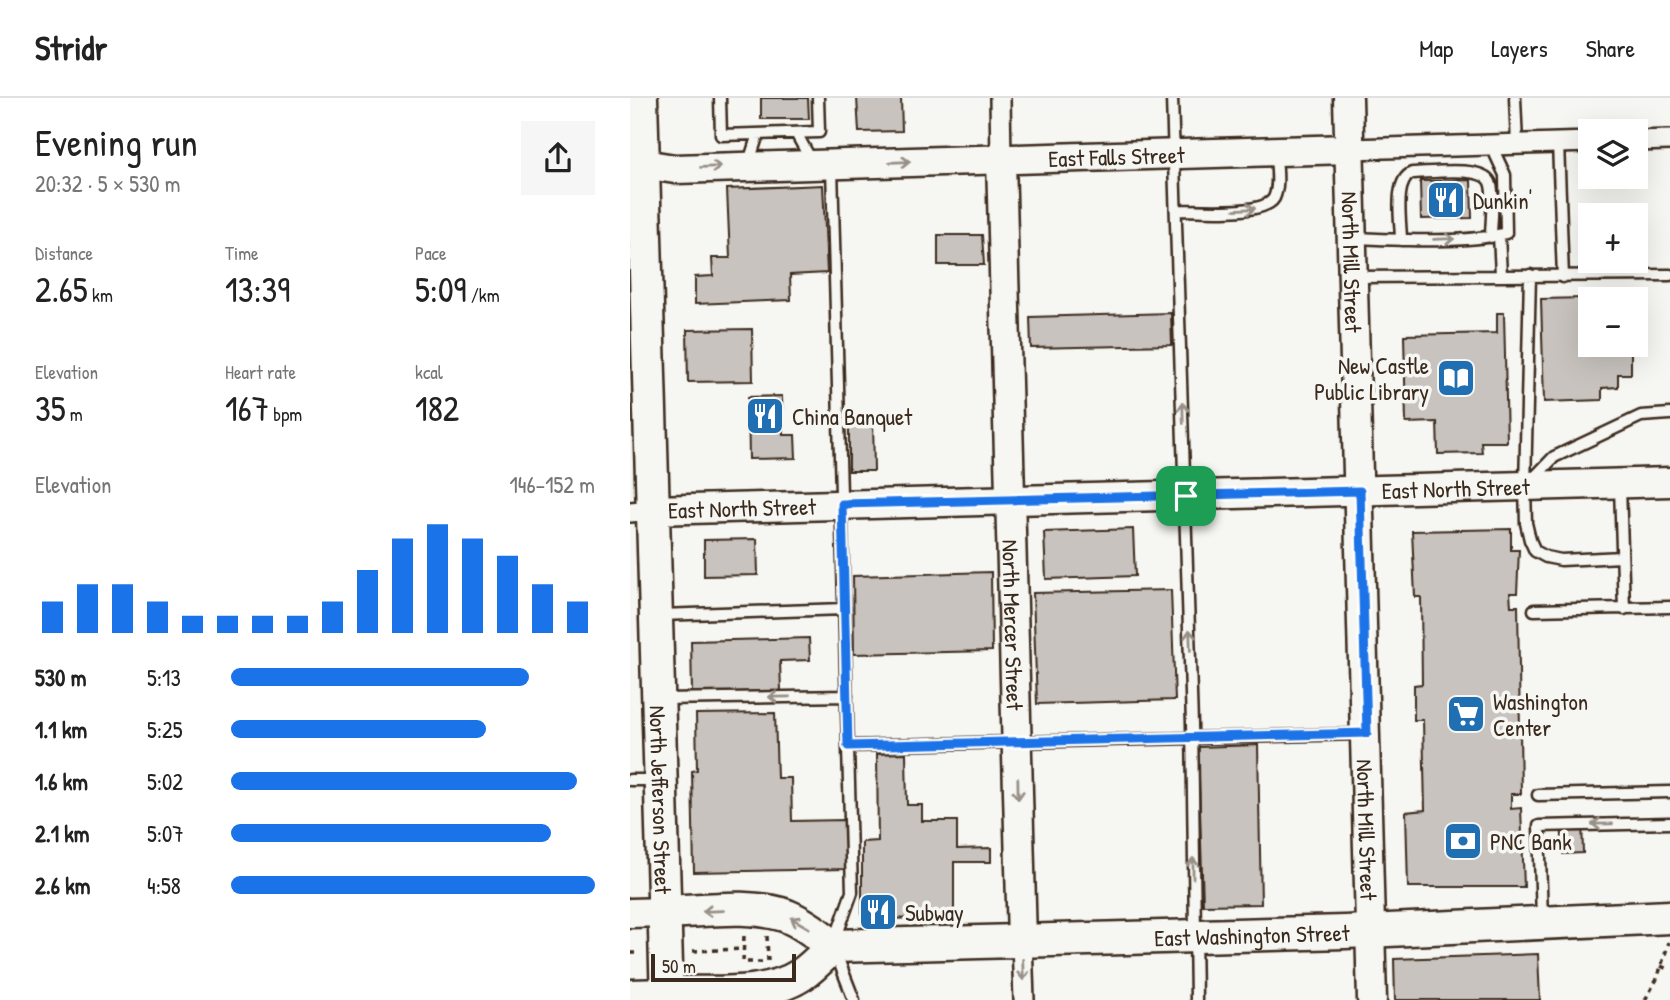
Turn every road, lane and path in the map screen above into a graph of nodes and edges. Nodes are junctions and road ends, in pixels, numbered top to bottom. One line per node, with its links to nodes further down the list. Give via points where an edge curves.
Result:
1 (641, 98): 8 (main road, North Jefferson Street)
2 (720, 98): 10 (lane, via 721,135)
3 (817, 98): 9 (lane, via 819,132)
4 (1000, 98): 20 (street, North Mercer Street)
5 (1172, 98): 19 (lane)
6 (1348, 98): 17 (street, North Mill Street)
7 (1516, 98): 15 (lane)
8 (636, 131): 22 (main road, North Jefferson Street)
9 (796, 133): 10 (lane); 21 (lane)
10 (758, 134): 23 (lane)
11 (1670, 140): 12 (street)
12 (1648, 141)
13 (1578, 142): 14 (street, East Falls Street)
14 (1558, 143): 15 (street, East Falls Street); 32 (lane)
15 (1517, 144): 16 (street, East Falls Street)
16 (1491, 145): 17 (street, East Falls Street); 25 (lane, via 1507,190 1506,233)
17 (1350, 149): 18 (street, East Falls Street); 26 (street, North Mill Street)
18 (1276, 151): 19 (street, East Falls Street); 24 (lane, one-way to 18, via 1265,207 1274,199 1277,185)
19 (1174, 154): 20 (street, East Falls Street); 24 (lane)
20 (1001, 159): 21 (street, East Falls Street, one-way to 20); 39 (street, North Mercer Street)
21 (823, 164): 23 (street, East Falls Street); 40 (lane)
22 (636, 165): 23 (street, East Falls Street, one-way to 23, via 675,169); 41 (main road, North Jefferson Street)
23 (748, 166)
24 (1177, 210): 38 (lane, one-way to 24)
25 (1495, 236): 27 (lane, one-way to 25); 27 (lane, via 1490,181 1485,176 1474,171 1412,173 1400,185); 28 (lane)
26 (1351, 238): 27 (lane); 31 (street, North Mill Street)
27 (1401, 240)
28 (1501, 275): 29 (lane); 31 (lane)
29 (1530, 275): 32 (lane); 36 (lane)
30 (1670, 275): 32 (lane)
31 (1352, 277): 37 (street, North Mill Street)
32 (1563, 277)
33 (1670, 414): 36 (lane, via 1642,416 1554,457)
34 (1670, 482): 35 (street, East North Street)
35 (1620, 484): 36 (street, East North Street); 42 (lane)
36 (1525, 486): 37 (street, East North Street); 42 (lane, via 1526,523 1535,551 1561,560)
37 (1360, 491): 38 (street, East North Street); 50 (street, North Mill Street)
38 (1186, 496): 39 (street, East North Street); 51 (lane, one-way to 38)
39 (1010, 500): 40 (street, East North Street); 52 (street, North Mercer Street)
40 (842, 504): 41 (street, East North Street); 44 (lane)
41 (642, 511): 47 (main road, North Jefferson Street)
42 (1622, 558): 45 (lane)
43 (1670, 607): 45 (lane)
44 (845, 609): 47 (lane); 48 (lane)
45 (1624, 609): 46 (lane)
46 (1534, 610)
47 (656, 615): 49 (main road, North Jefferson Street)
48 (847, 696): 49 (lane, one-way to 49); 53 (lane)
49 (659, 699): 55 (main road, North Jefferson Street)
50 (1367, 733): 51 (lane); 63 (street, North Mill Street)
51 (1193, 738): 52 (lane); 65 (lane, one-way to 51)
52 (1016, 743): 53 (lane); 67 (street, North Mercer Street, one-way to 67)
53 (848, 746): 68 (lane, via 852,892)
54 (630, 780): 55 (lane)
55 (661, 780): 59 (main road, North Jefferson Street)
56 (1670, 792): 57 (lane)
57 (1538, 795)
58 (1670, 823): 62 (lane, one-way to 62, via 1539,826)
59 (665, 912): 60 (street); 68 (main road, one-way to 59, via 776,913); 75 (main road, North Jefferson Street)
60 (630, 913)
61 (1670, 917): 62 (main road, East Washington Street)
62 (1542, 923): 63 (main road, East Washington Street)
63 (1372, 931): 65 (main road, East Washington Street); 79 (street, North Mill Street)
64 (767, 935): 71 (path)
65 (1194, 936): 67 (main road, East Washington Street); 78 (lane)
66 (1670, 940): 72 (path)
67 (1021, 941): 68 (main road, East Washington Street); 77 (street, one-way to 77)
68 (834, 946): 75 (main road, via 799,976 774,986); 76 (lane)
69 (743, 949): 70 (path)
70 (693, 951)
71 (768, 961)
72 (1661, 966): 73 (path); 80 (path)
73 (1670, 970)
74 (630, 994): 75 (street)
75 (667, 996)
76 (854, 1000)
77 (1024, 1000)
78 (1196, 1000)
79 (1372, 1000)
80 (1645, 1000)

